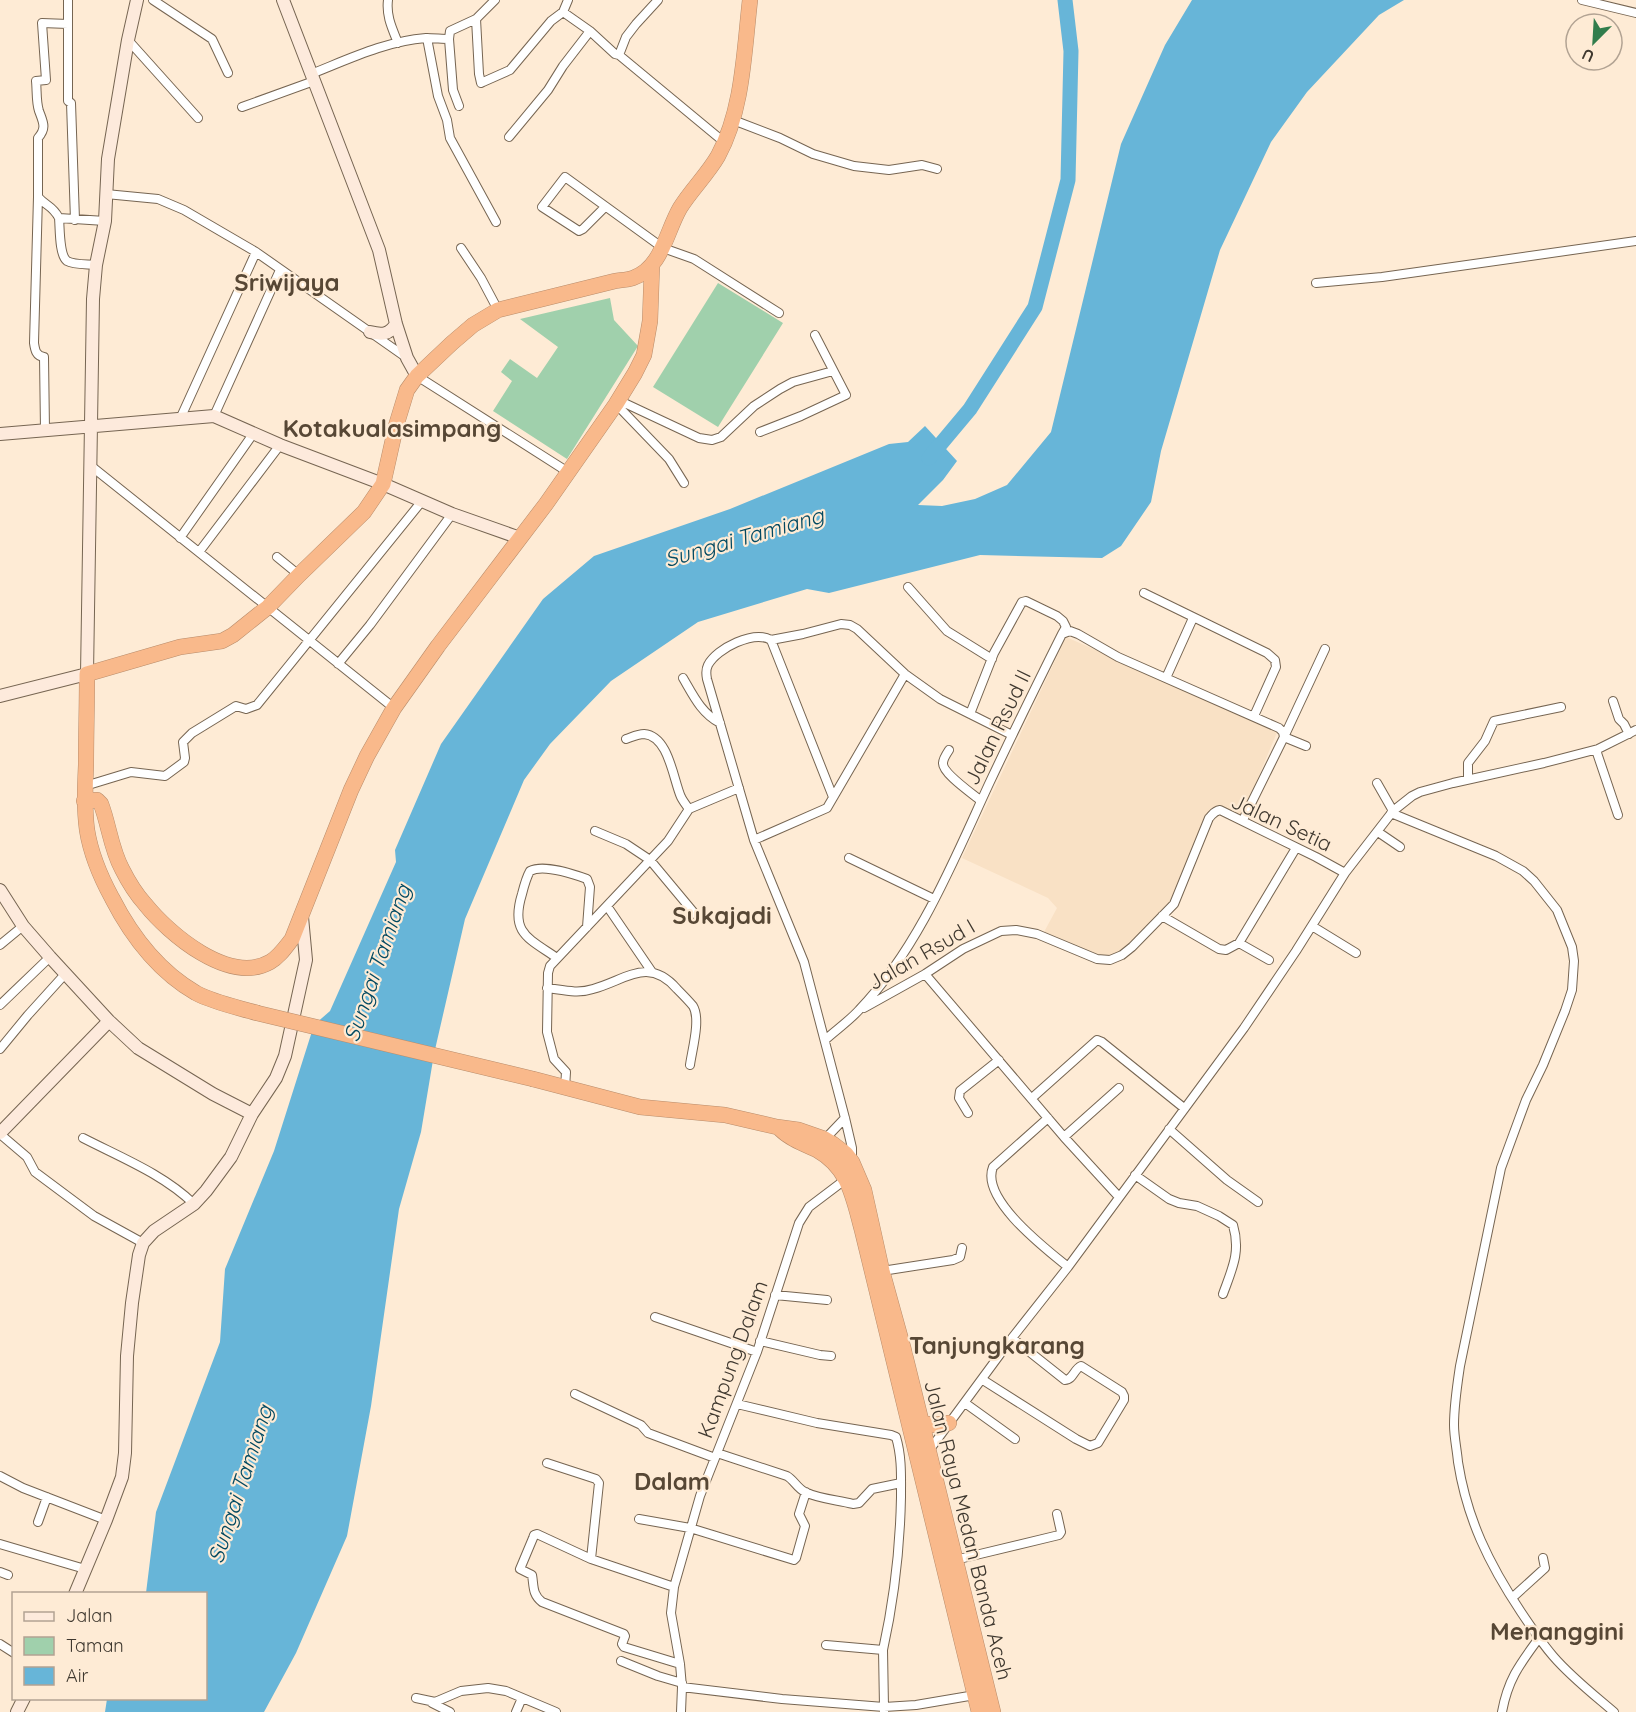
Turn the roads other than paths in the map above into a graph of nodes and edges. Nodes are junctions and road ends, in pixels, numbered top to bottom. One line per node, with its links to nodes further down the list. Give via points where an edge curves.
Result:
1 (68, 0): 14 (street)
2 (137, 0): 18 (street)
3 (153, 0): 21 (street, via 212,39)
4 (284, 0): 22 (street)
5 (388, 0): 19 (street, via 389,22)
6 (495, 0): 13 (street)
7 (568, 0): 11 (street)
8 (658, 0): 20 (street, via 626,37)
9 (750, 0): 26 (highway)
10 (1582, 0): 12 (street)
11 (563, 12): 13 (street, via 550,21 510,70 481,83); 15 (street)
12 (1636, 13)
13 (476, 20): 17 (street, via 450,31)
14 (68, 24): 31 (street, via 42,22 46,80 36,81 44,128 38,138); 34 (street)
15 (590, 31): 20 (street); 27 (street)
16 (428, 38): 17 (street); 19 (street); 36 (street, via 450,138)
17 (449, 39): 23 (street, via 453,90)
18 (128, 40): 25 (street); 30 (street)
19 (398, 43): 22 (street, via 376,48)
20 (619, 55): 28 (street)
21 (228, 73)
22 (313, 78): 24 (street); 49 (street, via 379,250)
23 (459, 106)
24 (242, 107)
25 (198, 118)
26 (733, 120): 28 (highway); 29 (street, via 843,163 889,170 922,165)
27 (509, 137)
28 (724, 142): 39 (highway, via 680,208)
29 (937, 169)
30 (106, 194): 35 (street); 40 (street, via 158,199)
31 (38, 197): 33 (street); 59 (street, via 34,344 39,356 44,357)
32 (605, 207): 32 (street, via 579,231 542,206 564,176); 39 (street)
33 (59, 218): 34 (street); 41 (street, via 65,259)
34 (75, 220): 35 (street)
35 (105, 220): 41 (street)
36 (496, 222)
37 (1636, 241): 45 (street)
38 (461, 248): 47 (street)
39 (663, 248): 42 (highway); 48 (street, via 694,259)
40 (256, 252): 43 (street); 57 (street)
41 (96, 265): 58 (street)
42 (652, 265): 44 (highway); 46 (highway)
43 (280, 270): 50 (street); 56 (street)
44 (634, 278): 46 (highway); 47 (highway)
45 (1316, 283)
46 (651, 291): 55 (highway, via 644,355)
47 (498, 310): 54 (highway, via 473,325)
48 (779, 313)
49 (396, 324): 50 (street, via 384,334); 52 (street)
50 (370, 333): 52 (street)
51 (814, 335): 53 (street)
52 (407, 358): 54 (street)
53 (833, 371): 55 (street, via 780,389 712,440); 60 (street, via 846,391 844,397)
54 (417, 376): 65 (street); 67 (highway, via 407,390)
55 (617, 402): 65 (highway); 66 (street, via 669,459)
56 (214, 416): 57 (street); 62 (street)
57 (180, 419): 58 (street)
58 (92, 427): 59 (street); 64 (street)
59 (45, 430): 61 (street)
60 (760, 432)
61 (0, 434)
62 (254, 434): 63 (street); 70 (street)
63 (280, 445): 67 (street); 72 (street)
64 (91, 466): 70 (street); 85 (street)
65 (568, 472): 71 (highway)
66 (684, 483)
67 (383, 484): 68 (street); 74 (highway, via 364,513)
68 (422, 501): 69 (street); 80 (street)
69 (452, 514): 71 (street); 84 (street)
70 (180, 538): 72 (street)
71 (520, 538): 92 (highway)
72 (199, 552): 77 (street)
73 (277, 557): 74 (street)
74 (299, 575): 77 (highway)
75 (908, 587): 83 (street, via 947,631)
76 (1144, 593): 78 (street)
77 (268, 607): 80 (street); 85 (highway, via 222,640 180,647)
78 (1193, 618): 88 (street); 94 (street, via 1275,660 1276,667)
79 (1062, 634): 83 (street, via 1066,627 1061,619 1024,601); 88 (street, via 1078,634); 97 (street, Jalan Rsud II)
80 (308, 640): 84 (street); 106 (street, via 257,705 246,709 236,706 187,736 182,744 184,762 165,776 131,772)
81 (771, 640): 86 (street, via 850,625); 95 (street, via 738,642 719,652 708,664 706,679); 107 (street)
82 (1325, 649): 98 (street)
83 (992, 659): 93 (street)
84 (338, 664): 92 (street)
85 (87, 674): 89 (street); 106 (highway, Jalan Raya Medan Banda Aceh)
86 (905, 674): 93 (street); 107 (street)
87 (683, 678): 95 (street, via 703,710)
88 (1166, 678): 94 (street)
89 (0, 696)
90 (1613, 701): 96 (street, via 1619,719)
91 (1561, 707): 103 (street, via 1494,721 1468,764)
92 (394, 708): 126 (highway, via 351,790)
93 (970, 714): 97 (street)
94 (1254, 716): 98 (street, via 1279,728)
95 (720, 723): 105 (street)
96 (1633, 732): 102 (street)
97 (1012, 735): 108 (street, Jalan Rsud II)
98 (1284, 737): 100 (street); 112 (street)
99 (626, 739): 109 (street, via 644,734 661,744)
100 (1306, 746)
101 (949, 750): 108 (street, via 944,767)
102 (1596, 750): 103 (street); 111 (street)
103 (1468, 779): 110 (street, via 1420,792)
104 (1377, 783): 110 (street)
105 (739, 788): 109 (street); 115 (street)
106 (85, 793): 126 (highway, via 101,804 113,849 144,903 183,940 211,959 245,969 270,962 292,939); 148 (highway, Jalan Raya Medan Banda Aceh, bridge, via 92,856 122,917 139,943 165,970 196,992 257,1013)
107 (834, 797): 115 (street, via 825,810)
108 (981, 801): 122 (street, Jalan Rsud II)
109 (688, 809): 119 (street, via 673,836)
110 (1392, 812): 114 (street); 208 (street, via 1523,871 1557,910 1572,947 1572,990 1501,1168 1455,1400 1454,1436 1469,1511 1492,1566)
111 (1618, 815)
112 (1243, 820): 117 (street, Jalan Setia); 125 (street, Jalan Setia, via 1220,810 1214,812 1174,904)
113 (595, 831): 119 (street, via 627,844)
114 (1378, 832): 116 (street); 120 (street)
115 (754, 840): 144 (street, via 804,962)
116 (1400, 847)
117 (1296, 848): 120 (street, Jalan Setia); 131 (street)
118 (849, 858): 122 (street)
119 (650, 860): 123 (street); 124 (street)
120 (1345, 873): 128 (street)
121 (0, 890): 127 (street)
122 (934, 899): 142 (street, Jalan Rsud II, via 900,960)
123 (607, 906): 129 (street); 137 (street)
124 (695, 914)
125 (1162, 916): 130 (street, Jalan Setia, via 1132,947 1110,960 1092,958); 131 (street, via 1219,949)
126 (302, 917): 153 (street, via 306,960 285,1056 273,1084)
127 (23, 926): 132 (street); 134 (street)
128 (1312, 926): 133 (street); 151 (street, via 1244,1028)
129 (587, 927): 135 (street); 135 (street, via 587,879 537,868 530,871 519,905 519,927)
130 (1037, 934): 139 (street, Jalan Rsud I, via 1016,930 992,934)
131 (1239, 943): 136 (street)
132 (0, 945)
133 (1356, 953)
134 (50, 957): 138 (street); 141 (street)
135 (556, 958): 140 (street, via 548,973)
136 (1269, 960)
137 (652, 972): 140 (street, via 633,973 593,990); 147 (street, via 669,980 696,1014)
138 (66, 973): 143 (street); 145 (street)
139 (925, 974): 142 (street, Jalan Rsud I); 146 (street)
140 (548, 988): 148 (street, via 547,1032 554,1059 566,1072)
141 (0, 1005)
142 (859, 1011): 144 (street, Jalan Rsud II)
143 (109, 1022): 153 (street, via 153,1058); 158 (street)
144 (825, 1040): 154 (street)
145 (0, 1049)
146 (999, 1060): 150 (street); 152 (street, via 960,1091 959,1098)
147 (690, 1065)
148 (565, 1088): 156 (highway, Jalan Raya Medan Banda Aceh, via 640,1107 725,1115)
149 (1119, 1088): 159 (street)
150 (1032, 1098): 151 (street, via 1097,1040); 155 (street)
151 (1184, 1108): 157 (street)
152 (968, 1113)
153 (252, 1114): 167 (street, via 231,1157)
154 (845, 1118): 161 (street); 162 (street)
155 (1048, 1118): 159 (street); 170 (street, via 993,1167 990,1177 1001,1202 1015,1220)
156 (777, 1127): 161 (highway, Jalan Raya Medan Banda Aceh); 164 (highway, Jalan Raya Medan Banda Aceh, via 829,1158)
157 (1169, 1129): 163 (street); 166 (street)
158 (0, 1134): 168 (street, via 27,1157 35,1172 94,1216)
159 (1064, 1137): 165 (street)
160 (84, 1138): 167 (street, via 153,1173)
161 (825, 1139): 162 (highway, Jalan Raya Medan Banda Aceh)
162 (852, 1162): 171 (highway, Jalan Raya Medan Banda Aceh, via 864,1190)
163 (1135, 1175): 165 (street); 172 (street, via 1174,1202 1197,1206 1233,1225 1237,1252)
164 (846, 1179): 173 (street, Kampung Dalam, via 806,1210); 178 (highway, Jalan Raya Medan Banda Aceh)
165 (1119, 1197): 170 (street)
166 (1258, 1202)
167 (194, 1204): 168 (street)
168 (143, 1243): 198 (street, via 126,1367 123,1466)
169 (962, 1248): 171 (street, via 960,1257 953,1260)
170 (1068, 1267): 176 (street)
171 (882, 1271): 178 (highway, Jalan Raya Medan Banda Aceh)
172 (1223, 1294)
173 (775, 1295): 174 (street); 177 (street, Kampung Dalam)
174 (827, 1300)
175 (656, 1317): 179 (street)
176 (1012, 1338): 181 (street); 181 (street, via 1065,1380 1081,1366 1122,1392 1124,1400 1098,1443 1090,1446 1076,1439)
177 (760, 1341): 179 (street, Kampung Dalam); 180 (street)
178 (897, 1348): 185 (highway, Jalan Raya Medan Banda Aceh); 188 (highway, Jalan Raya Medan Banda Aceh)
179 (758, 1352): 184 (street, Kampung Dalam)
180 (831, 1356)
181 (983, 1380): 183 (street)
182 (575, 1394): 190 (street, via 641,1425 648,1433)
183 (965, 1403): 186 (street); 187 (street)
184 (737, 1404): 189 (street, via 891,1435 896,1437); 190 (street, Kampung Dalam)
185 (921, 1423): 186 (highway); 188 (highway, Jalan Raya Medan Banda Aceh)
186 (949, 1424): 188 (street)
187 (1016, 1439)
188 (922, 1452): 189 (street); 204 (highway, Jalan Raya Medan Banda Aceh); 215 (highway, Jalan Raya Medan Banda Aceh)
189 (900, 1455): 193 (street)
190 (716, 1456): 194 (street, via 787,1476); 200 (street, Kampung Dalam)
191 (547, 1462): 203 (street, via 599,1483)
192 (0, 1476): 195 (street)
193 (901, 1483): 194 (street, via 872,1490 855,1504); 211 (street, via 892,1609)
194 (806, 1492): 200 (street, via 799,1512 805,1526 794,1560)
195 (47, 1497): 198 (street); 199 (street)
196 (1057, 1514): 204 (street, via 1059,1535)
197 (639, 1519): 200 (street)
198 (106, 1520): 205 (street)
199 (38, 1522)
200 (690, 1528): 206 (street, Kampung Dalam)
201 (0, 1544): 205 (street)
202 (1543, 1558): 208 (street, via 1545,1568)
203 (591, 1559): 206 (street); 213 (street, via 536,1534 520,1570 532,1575 533,1590 542,1602 624,1634 624,1647)
204 (955, 1560): 225 (highway, Jalan Raya Medan Banda Aceh)
205 (85, 1569): 207 (street)
206 (674, 1587): 213 (street, Kampung Dalam, via 671,1613)
207 (75, 1592)
208 (1512, 1598): 209 (street)
209 (1539, 1638): 226 (street, via 1514,1673); 227 (street, via 1584,1687)
210 (826, 1645): 211 (street)
211 (883, 1650): 219 (street)
212 (621, 1661): 214 (street)
213 (680, 1664): 214 (street, Kampung Dalam)
214 (682, 1685): 219 (street); 223 (street, Kampung Dalam)
215 (975, 1695): 219 (street); 224 (highway, Jalan Raya Medan Banda Aceh)
216 (416, 1698): 218 (street)
217 (522, 1698): 218 (street, via 498,1689 480,1688); 221 (street); 222 (street)
218 (431, 1702): 220 (street)
219 (884, 1709)
220 (450, 1712)
221 (516, 1712)
222 (556, 1712)
223 (681, 1712)
224 (979, 1712)
225 (993, 1712)
226 (1502, 1712)
227 (1614, 1712)

